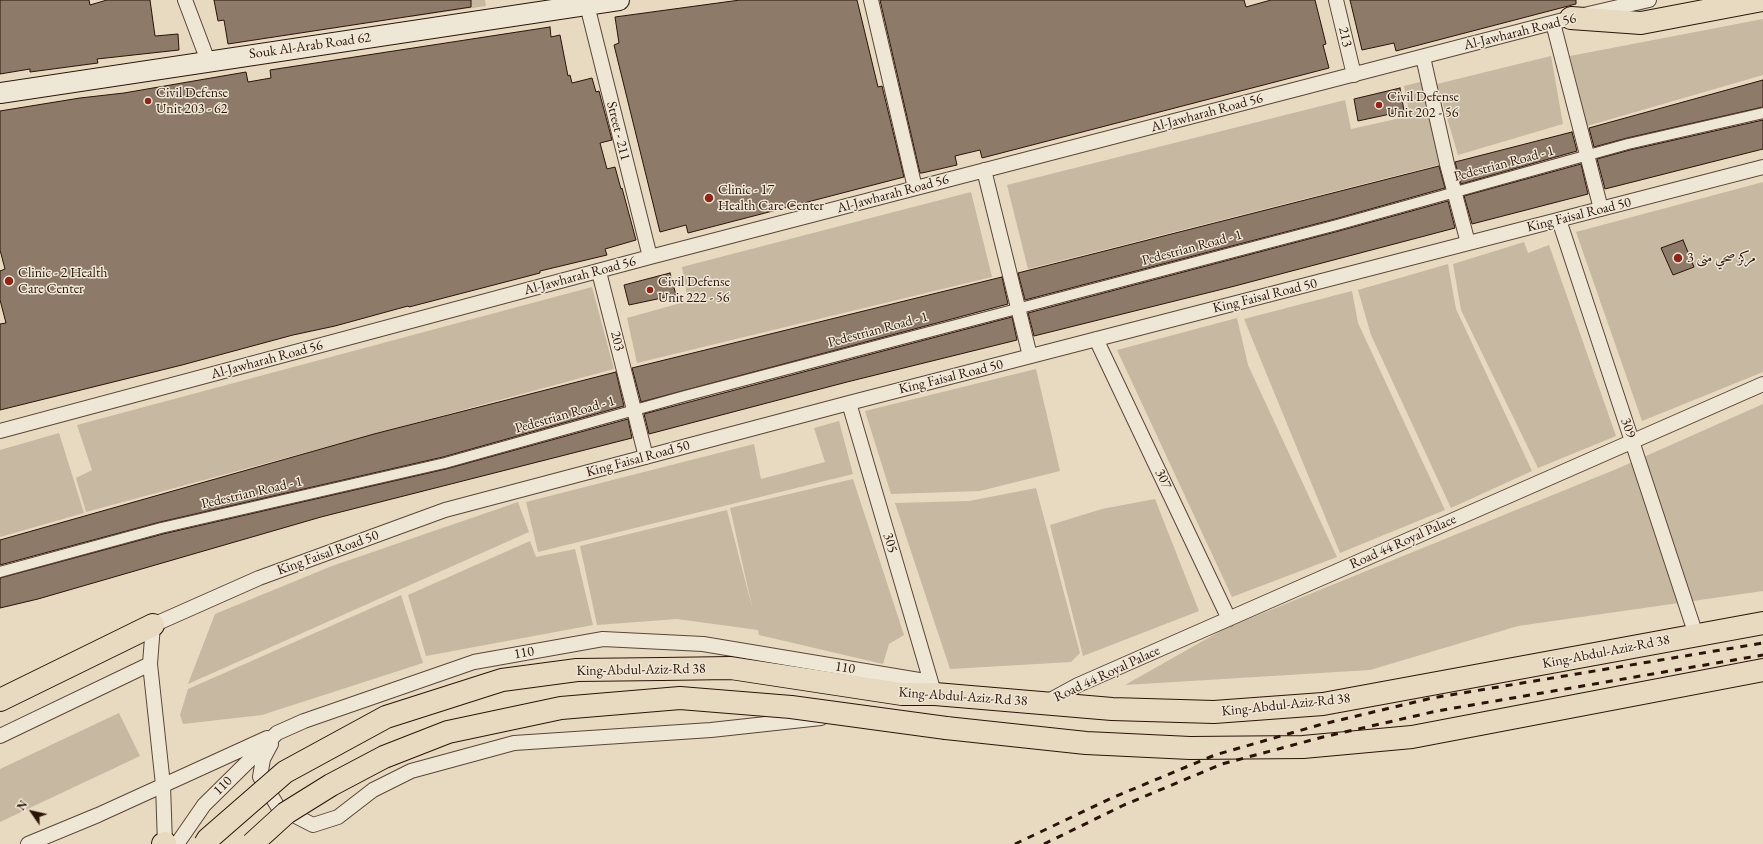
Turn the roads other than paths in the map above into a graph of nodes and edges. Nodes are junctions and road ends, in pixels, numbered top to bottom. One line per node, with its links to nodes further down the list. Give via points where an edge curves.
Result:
1 (185, 0): 10 (street)
2 (619, 0): 7 (main road, Souk Al-Arab Road 62)
3 (871, 0): 17 (street)
4 (1336, 0): 11 (street, 213)
5 (1649, 0): 8 (street, Al-Jawharah Road 56)
6 (1762, 0): 8 (main road, via 1641,23)
7 (587, 5): 10 (main road, Souk Al-Arab Road 62); 22 (street, Street - 211)
8 (1562, 21): 9 (street, Al-Jawharah Road 56); 14 (street)
9 (1423, 57): 11 (street, Al-Jawharah Road 56); 18 (street)
10 (208, 61): 12 (main road, Souk Al-Arab Road 62)
11 (1354, 75): 16 (street, Al-Jawharah Road 56)
12 (0, 93)
13 (1763, 113): 14 (street, Pedestrian Road - 1)
14 (1586, 156): 18 (street, Pedestrian Road - 1); 19 (street)
15 (1763, 167): 19 (street, King Faisal Road 50)
16 (984, 170): 17 (street, Al-Jawharah Road 56); 24 (street)
17 (915, 188): 22 (street, Al-Jawharah Road 56)
18 (1455, 192): 21 (street); 24 (street, Pedestrian Road - 1)
19 (1601, 209): 20 (street, King Faisal Road 50)
20 (1559, 220): 21 (street, King Faisal Road 50); 31 (street, 309)
21 (1468, 243): 25 (street, King Faisal Road 50)
22 (650, 257): 23 (street, Al-Jawharah Road 56)
23 (599, 272): 29 (street, 203); 30 (street, Al-Jawharah Road 56)
24 (1018, 309): 26 (street); 29 (street, Pedestrian Road - 1)
25 (1096, 339): 26 (street, King Faisal Road 50); 34 (street, 307)
26 (1030, 356): 28 (street, King Faisal Road 50)
27 (1763, 384): 31 (street, Road 44 Royal Palace)
28 (849, 403): 32 (street, King Faisal Road 50); 40 (street, 305)
29 (634, 410): 32 (street, 203); 33 (street, Pedestrian Road - 1, via 445,463 161,528)
30 (0, 431)
31 (1632, 441): 34 (street, Road 44 Royal Palace); 37 (street, 309)
32 (646, 457): 36 (street, King Faisal Road 50, via 445,510 259,578)
33 (0, 572)
34 (1229, 619): 42 (street, Road 44 Royal Palace, via 1078,685)
35 (1763, 623): 37 (main road, King-Abdul-Aziz-Rd 38)
36 (152, 625): 38 (street); 41 (main road)
37 (1696, 635): 42 (main road, King-Abdul-Aziz-Rd 38, via 1323,704 1214,712)
38 (150, 664): 45 (street); 46 (street)
39 (1763, 670): 43 (main road, King-Abdul-Aziz-Rd 38, bridge, via 1412,737 1303,747 1190,748 1086,743 946,728)
40 (933, 688): 42 (main road, King-Abdul-Aziz-Rd 38); 44 (street, 110, via 703,644 603,639 474,662 304,721); 49 (main road, King-Abdul-Aziz-Rd 38, bridge, via 902,694 731,668 577,670 502,680 386,717 285,772)
41 (0, 700)
42 (1045, 704)
43 (848, 714): 44 (street, via 711,730 514,743 411,770 373,790 338,817 313,825 278,807 260,777 263,760); 50 (main road, King-Abdul-Aziz-Rd 38, bridge, via 680,698 561,708 448,732 384,757 331,785 286,813)
44 (277, 733): 46 (street); 48 (street, 110)
45 (0, 736)
46 (163, 785): 47 (street); 48 (street)
47 (28, 844)
48 (168, 844)
49 (205, 844)
50 (252, 844)

